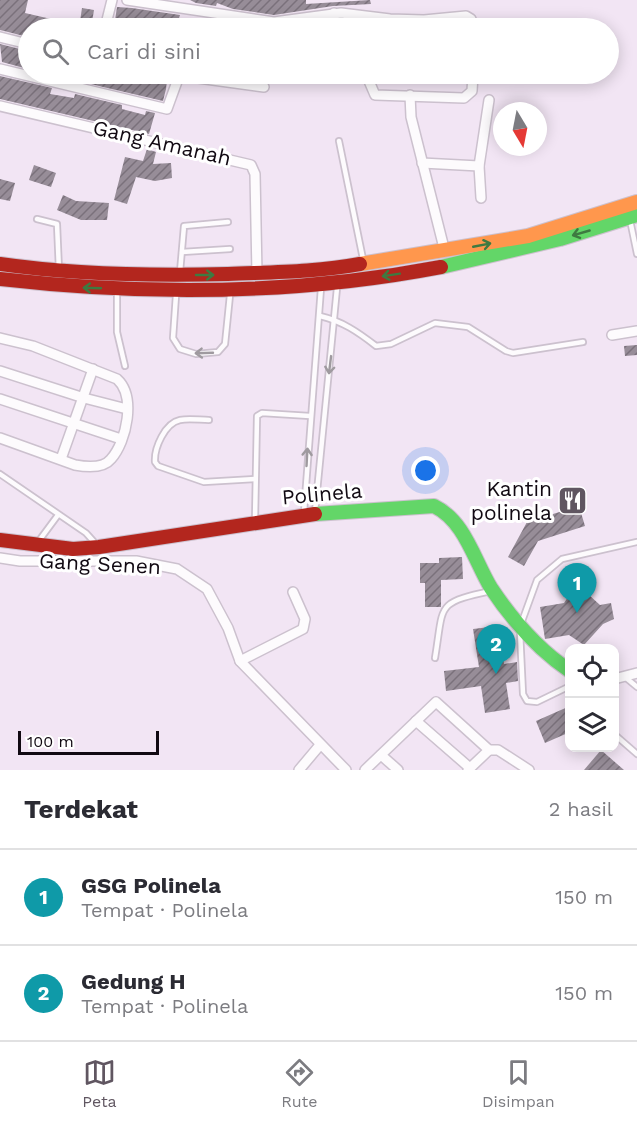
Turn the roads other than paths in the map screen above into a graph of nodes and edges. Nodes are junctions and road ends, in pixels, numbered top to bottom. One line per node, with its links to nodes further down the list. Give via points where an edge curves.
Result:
1 (112, 0): 5 (street)
2 (128, 0): 3 (street)
3 (198, 4): 6 (street)
4 (334, 13): 7 (street); 8 (street); 9 (street)
5 (108, 18)
6 (257, 18)
7 (301, 18)
8 (329, 18)
9 (398, 18)
10 (441, 18): 11 (street)
11 (470, 18)
12 (0, 37): 13 (street)
13 (18, 42)
14 (0, 69): 15 (street)
15 (18, 73)
16 (63, 84): 17 (street, via 167,109)
17 (172, 84)
18 (242, 84): 21 (street)
19 (370, 84): 22 (street, via 375,95)
20 (472, 84): 22 (street, via 467,97)
21 (264, 87)
22 (410, 95): 26 (street)
23 (489, 100): 27 (street)
24 (0, 106): 40 (street, Gang Amanah, via 251,165 255,174)
25 (339, 141): 38 (lane)
26 (422, 163): 27 (street); 35 (street)
27 (479, 166): 28 (street)
28 (481, 198)
29 (637, 202): 35 (main road, one-way to 29, via 528,236)
30 (633, 216): 36 (lane); 44 (main road, one-way to 44, via 530,248)
31 (37, 219): 39 (lane, via 57,224)
32 (228, 222): 34 (lane, via 184,226)
33 (230, 249): 34 (lane)
34 (182, 252): 41 (lane)
35 (445, 252): 38 (main road)
36 (637, 254)
37 (0, 264): 39 (main road)
38 (364, 265): 40 (main road)
39 (60, 273): 41 (main road)
40 (257, 274): 42 (main road)
41 (180, 275): 42 (main road, one-way to 42); 48 (lane)
42 (229, 275): 47 (lane)
43 (0, 279): 46 (main road, one-way to 43, via 58,287)
44 (338, 284): 45 (main road); 50 (lane)
45 (321, 285): 47 (main road); 49 (lane)
46 (118, 289): 48 (main road); 55 (lane, via 115,313)
47 (230, 290): 48 (main road); 48 (lane, one-way to 48, via 225,344 218,352 207,354 186,352 173,338)
48 (176, 291)
49 (320, 316): 50 (lane); 58 (lane)
50 (336, 320): 54 (lane, via 375,346 391,344 435,323 468,327 513,353); 59 (lane, one-way to 59)
51 (637, 331): 52 (street)
52 (612, 335)
53 (0, 338): 56 (street)
54 (583, 342)
55 (125, 366)
56 (93, 369): 60 (street); 62 (street, via 124,386)
57 (0, 371): 60 (street)
58 (312, 387): 59 (lane); 63 (lane)
59 (327, 389): 72 (lane)
60 (84, 398): 62 (street); 65 (street)
61 (0, 399): 65 (street)
62 (127, 409): 67 (street)
63 (310, 416): 70 (lane, via 257,416); 72 (lane, one-way to 63)
64 (209, 420): 70 (lane, via 174,422 160,441 154,462 204,482)
65 (75, 424): 67 (street); 68 (street)
66 (0, 438): 68 (street)
67 (121, 439): 68 (street, via 111,460 104,464 85,466)
68 (61, 459)
69 (0, 474): 71 (lane)
70 (255, 479): 73 (lane)
71 (58, 515): 76 (lane); 77 (lane, via 86,533)
72 (309, 515): 73 (main road, Polinela); 79 (main road, Polinela, via 439,508 455,523)
73 (255, 523): 77 (main road, Polinela)
74 (0, 540): 76 (main road, Polinela)
75 (637, 542): 81 (lane, via 570,556 550,567 537,580)
76 (36, 545): 77 (main road, Polinela)
77 (99, 547)
78 (0, 558): 83 (street, Gang Senen, via 136,561 177,568 207,589)
79 (494, 590): 81 (main road, Polinela); 82 (lane, via 448,603 443,610)
80 (293, 592): 83 (street, via 305,619 303,629)
81 (520, 627): 84 (main road, Polinela, via 538,648); 89 (lane, via 523,694 527,701 537,702)
82 (435, 658)
83 (240, 661): 92 (street, Gang Senen)
84 (565, 667)
85 (637, 673): 86 (street)
86 (625, 677): 87 (street); 88 (lane)
87 (619, 678)
88 (637, 687)
89 (565, 688)
90 (416, 721): 93 (street, via 436,702); 95 (street); 96 (street)
91 (619, 738): 94 (lane)
92 (320, 745): 97 (street); 98 (street, Gang Senen)
93 (489, 750): 96 (street); 101 (street, via 498,750)
94 (637, 754)
95 (381, 755): 99 (street); 100 (street)
96 (469, 769)
97 (299, 770)
98 (346, 770)
99 (366, 770)
100 (398, 770)
101 (529, 770)

